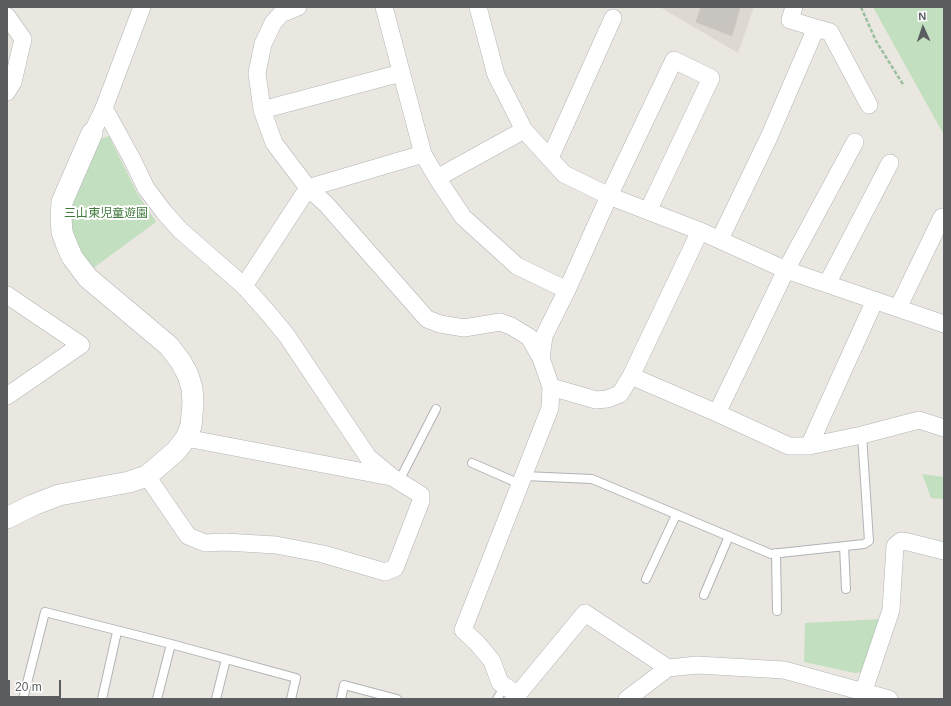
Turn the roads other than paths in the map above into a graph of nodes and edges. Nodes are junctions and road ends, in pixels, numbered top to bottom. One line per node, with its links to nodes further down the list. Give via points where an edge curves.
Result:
1 (142, 7): 12 (street)
2 (298, 7): 13 (street, via 281,14 273,23 263,44 258,73)
3 (384, 7): 9 (street)
4 (478, 7): 14 (street, via 496,75)
5 (794, 7): 8 (street, via 790,20)
6 (7, 16): 10 (street, via 23,39 13,82)
7 (613, 18): 18 (street)
8 (816, 28): 11 (street, via 830,32); 26 (street)
9 (401, 73): 13 (street); 17 (street)
10 (7, 92)
11 (869, 105)
12 (104, 108): 15 (street); 29 (street, via 146,188 164,212 180,230)
13 (262, 110): 21 (street, via 274,143)
14 (524, 130): 18 (street); 20 (street)
15 (92, 133): 43 (street, via 62,202 62,232 72,257 88,278 169,346 181,362 192,388 193,403)
16 (855, 142): 27 (street)
17 (423, 154): 20 (street); 21 (street)
18 (550, 158): 22 (street, via 564,174)
19 (890, 163): 28 (street)
20 (437, 178): 30 (street, via 463,217 517,266)
21 (308, 188): 29 (street); 35 (street, via 326,204 427,319 464,328 500,322 528,337)
22 (609, 196): 23 (street); 23 (street, via 674,60 711,78); 30 (street)
23 (648, 210): 25 (street)
24 (942, 217): 33 (street)
25 (700, 231): 26 (street); 36 (street)
26 (720, 239): 27 (street)
27 (786, 270): 28 (street); 40 (street)
28 (827, 284): 32 (street)
29 (244, 286): 47 (street, via 287,336 368,457)
30 (567, 290): 35 (street, via 544,336)
31 (7, 295): 38 (street, via 81,345)
32 (875, 300): 33 (street); 44 (street)
33 (898, 308): 34 (street)
34 (944, 324)
35 (541, 358): 37 (street)
36 (631, 376): 37 (street, via 620,394 607,399 596,400); 40 (street)
37 (551, 387): 48 (street, via 550,408)
38 (7, 396)
39 (436, 409): 47 (lane)
40 (717, 412): 44 (street, via 789,446)
41 (944, 428): 42 (street, via 919,420)
42 (862, 435): 44 (street); 52 (lane, via 869,541)
43 (186, 438): 46 (street, via 176,451); 47 (street)
44 (809, 446)
45 (472, 463): 48 (lane)
46 (147, 476): 47 (street, via 188,536 205,543 276,545 323,554 385,572 396,568 422,501 421,494); 50 (street, via 129,482 59,495)
47 (395, 479)
48 (522, 480): 49 (lane, via 592,479); 64 (street, via 463,630 492,661 500,683)
49 (676, 515): 51 (lane); 55 (lane)
50 (7, 518)
51 (729, 536): 54 (lane, via 771,554); 57 (lane)
52 (844, 546): 54 (lane); 56 (lane)
53 (944, 551): 63 (street, via 901,541 895,546 892,610)
54 (776, 553): 58 (lane)
55 (646, 579)
56 (846, 589)
57 (704, 595)
58 (777, 610)
59 (117, 632): 60 (lane); 65 (lane, via 45,612); 66 (lane)
60 (171, 644): 61 (lane); 67 (lane)
61 (226, 659): 68 (lane); 69 (lane, via 296,678)
62 (668, 668): 63 (street, via 697,665 784,670); 64 (street, via 585,613); 72 (street)
63 (863, 692): 73 (street)
64 (508, 695)
65 (23, 699)
66 (102, 699)
67 (157, 699)
68 (216, 699)
69 (291, 699)
70 (341, 699): 71 (lane, via 344,685)
71 (397, 699)
72 (627, 699)
73 (889, 699)

